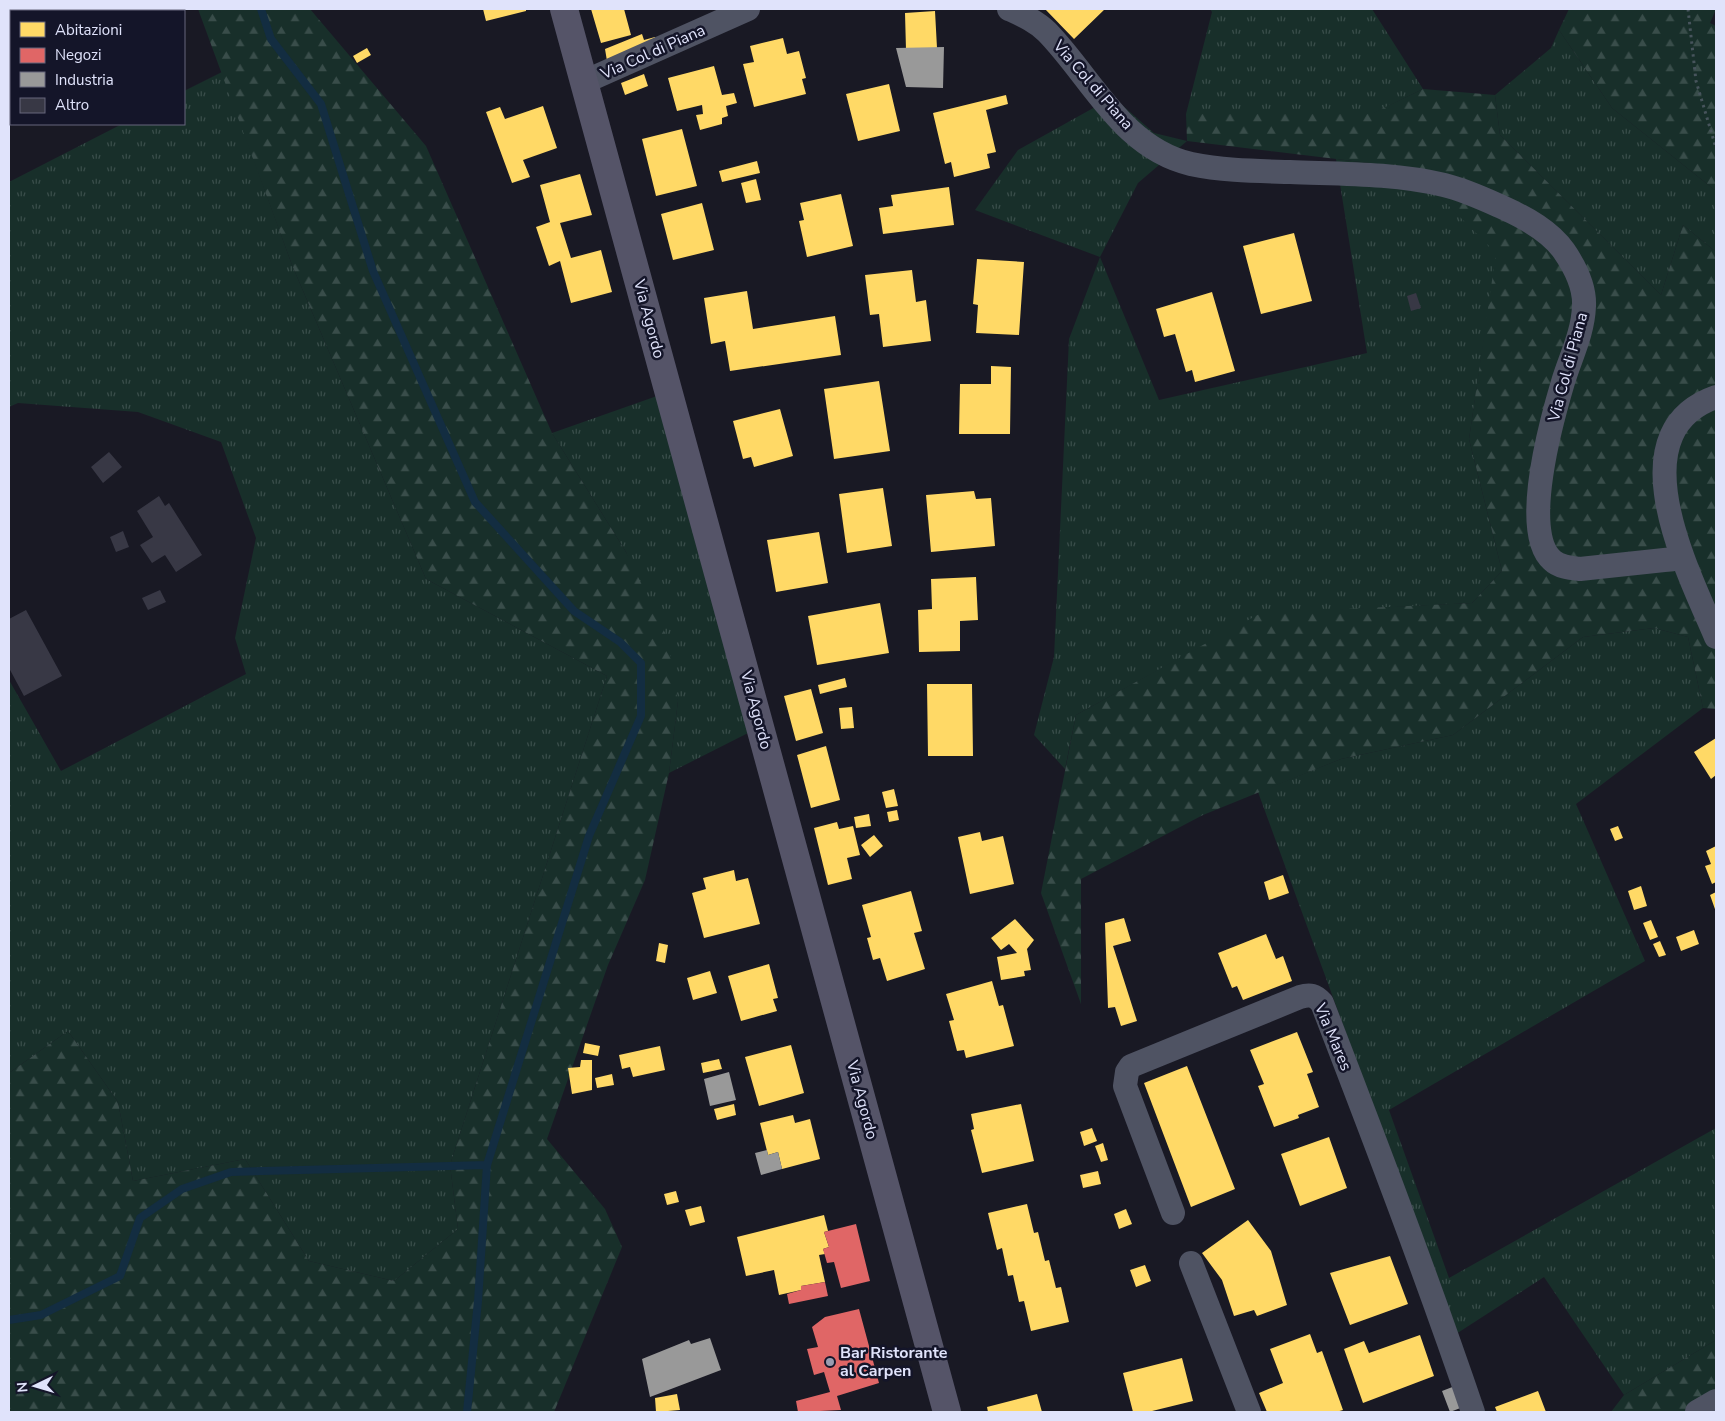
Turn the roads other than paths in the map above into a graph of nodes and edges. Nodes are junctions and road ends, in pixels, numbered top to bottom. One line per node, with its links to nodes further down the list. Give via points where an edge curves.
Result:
1 (564, 9): 4 (main road, Via Agordo)
2 (748, 9): 4 (street, Via Col di Piana)
3 (1009, 9): 6 (street, Via Col di Piana, via 1046,31 1128,129 1171,156 1220,170 1394,177 1442,185 1472,194 1526,218 1546,233 1570,259 1583,288 1584,304 1578,343 1563,381 1540,480 1538,518 1545,552 1553,561 1580,569)
4 (584, 82): 11 (main road, Via Agordo)
5 (1716, 397): 6 (street, via 1687,413 1669,440 1665,481)
6 (1683, 558): 7 (street)
7 (1716, 637)
8 (1173, 1213): 13 (street, Via Mares, via 1125,1086 1131,1066 1300,997 1318,998 1367,1119)
9 (1191, 1263): 12 (street)
10 (1716, 1401): 14 (street)
11 (944, 1412)
12 (1249, 1412)
13 (1473, 1412)
14 (1697, 1412)

